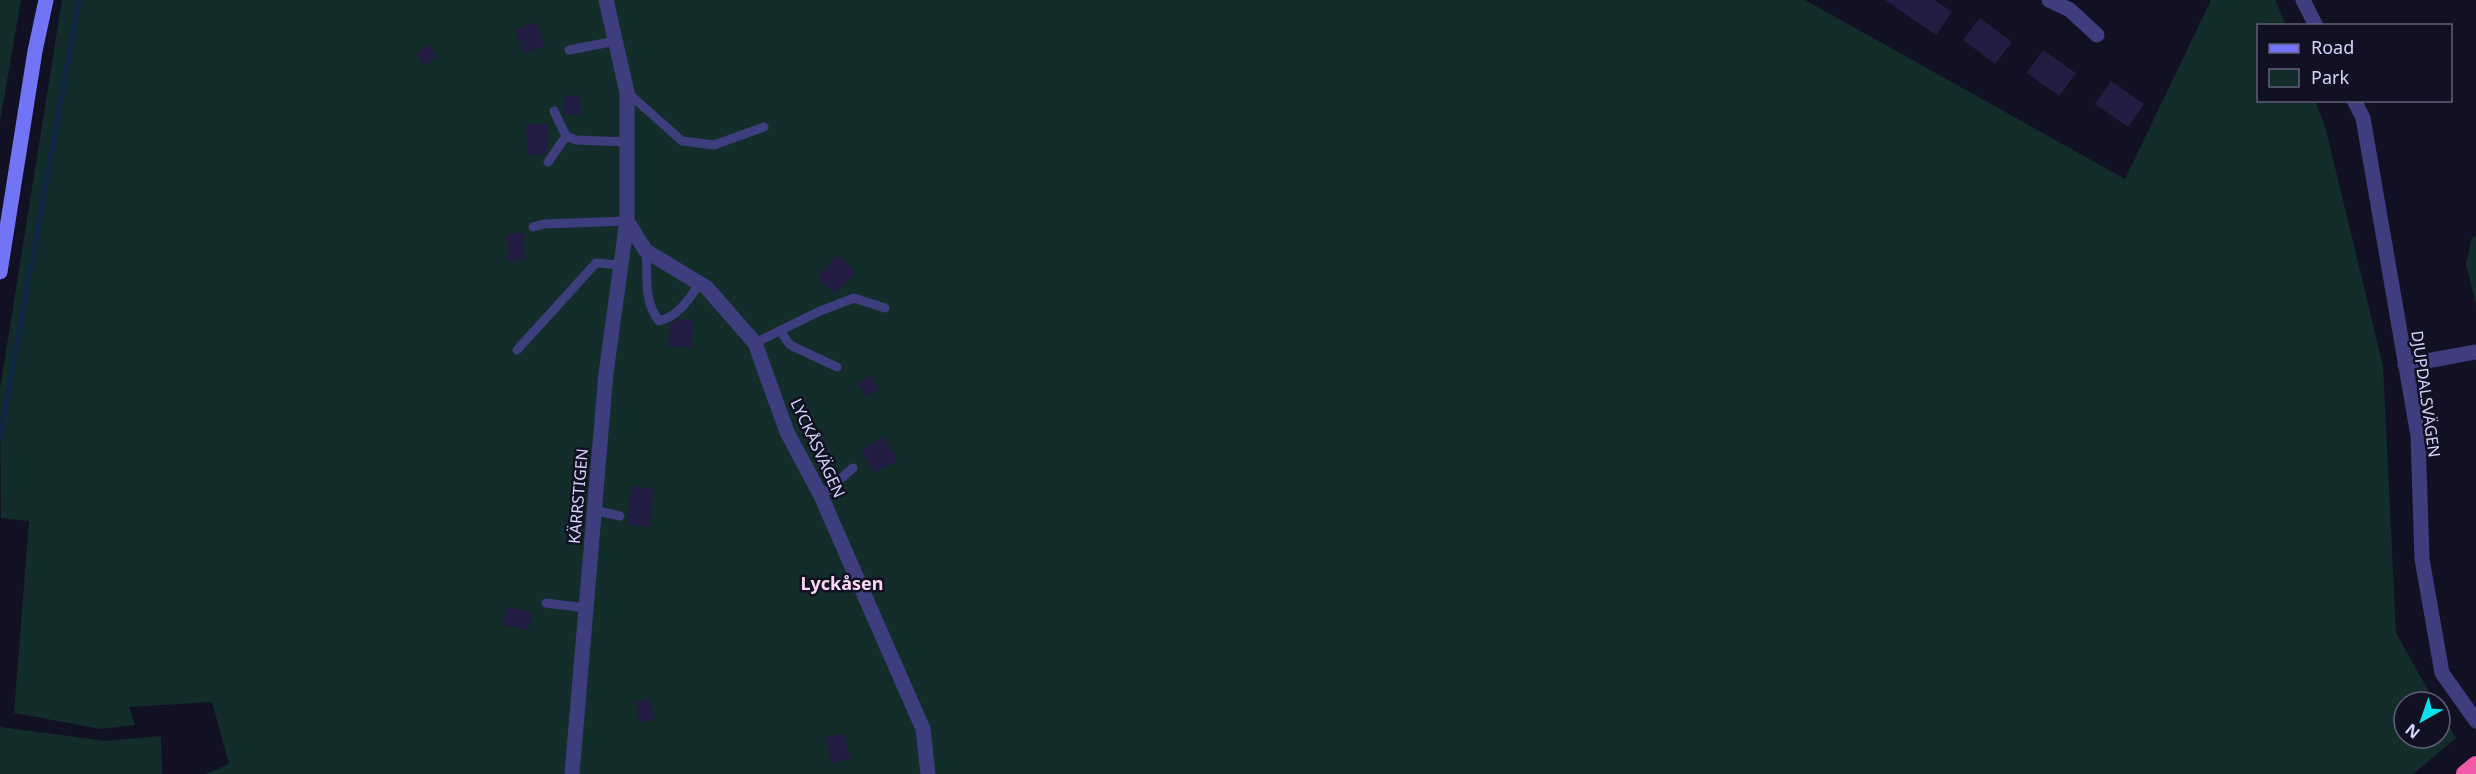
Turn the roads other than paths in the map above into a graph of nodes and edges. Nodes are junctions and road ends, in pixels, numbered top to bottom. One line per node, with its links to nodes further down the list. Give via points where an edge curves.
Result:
1 (46, 0): 20 (street)
2 (606, 0): 7 (street)
3 (2049, 0): 6 (street, via 2070,10)
4 (2303, 0): 5 (street)
5 (2315, 24)
6 (2097, 35)
7 (616, 41): 8 (lane); 9 (street)
8 (569, 50)
9 (627, 92): 12 (lane, via 682,141 714,145); 14 (street)
10 (2355, 102): 27 (street, DJUPDALSVÄGEN, via 2363,118)
11 (554, 111): 13 (lane)
12 (764, 127)
13 (566, 135): 14 (lane, via 576,140); 15 (lane)
14 (627, 142): 16 (street)
15 (548, 162)
16 (627, 222): 17 (lane); 18 (street, LYCKÅSVÄGEN); 19 (street, KÄRRSTIGEN)
17 (533, 227)
18 (646, 251): 21 (street, LYCKÅSVÄGEN); 21 (lane, via 651,311 659,321 680,310)
19 (621, 265): 25 (lane, via 596,263); 31 (street, KÄRRSTIGEN, via 606,373)
20 (0, 272)
21 (700, 283): 24 (street, LYCKÅSVÄGEN)
22 (885, 308): 23 (lane, via 855,298)
23 (780, 331): 24 (lane); 28 (lane, via 790,345)
24 (755, 343): 30 (street, LYCKÅSVÄGEN, via 787,432)
25 (517, 350)
26 (2476, 352): 27 (street)
27 (2406, 365): 35 (street, DJUPDALSVÄGEN, via 2418,436 2422,560 2442,673)
28 (837, 367)
29 (853, 468): 30 (lane)
30 (821, 496): 38 (street, LYCKÅSVÄGEN, via 923,729)
31 (594, 510): 32 (lane); 34 (street, KÄRRSTIGEN)
32 (620, 516)
33 (546, 603): 34 (lane)
34 (586, 608): 37 (street, KÄRRSTIGEN)
35 (2476, 721)
36 (2476, 765): 39 (highway)
37 (572, 774)
38 (928, 774)
39 (2465, 774)

